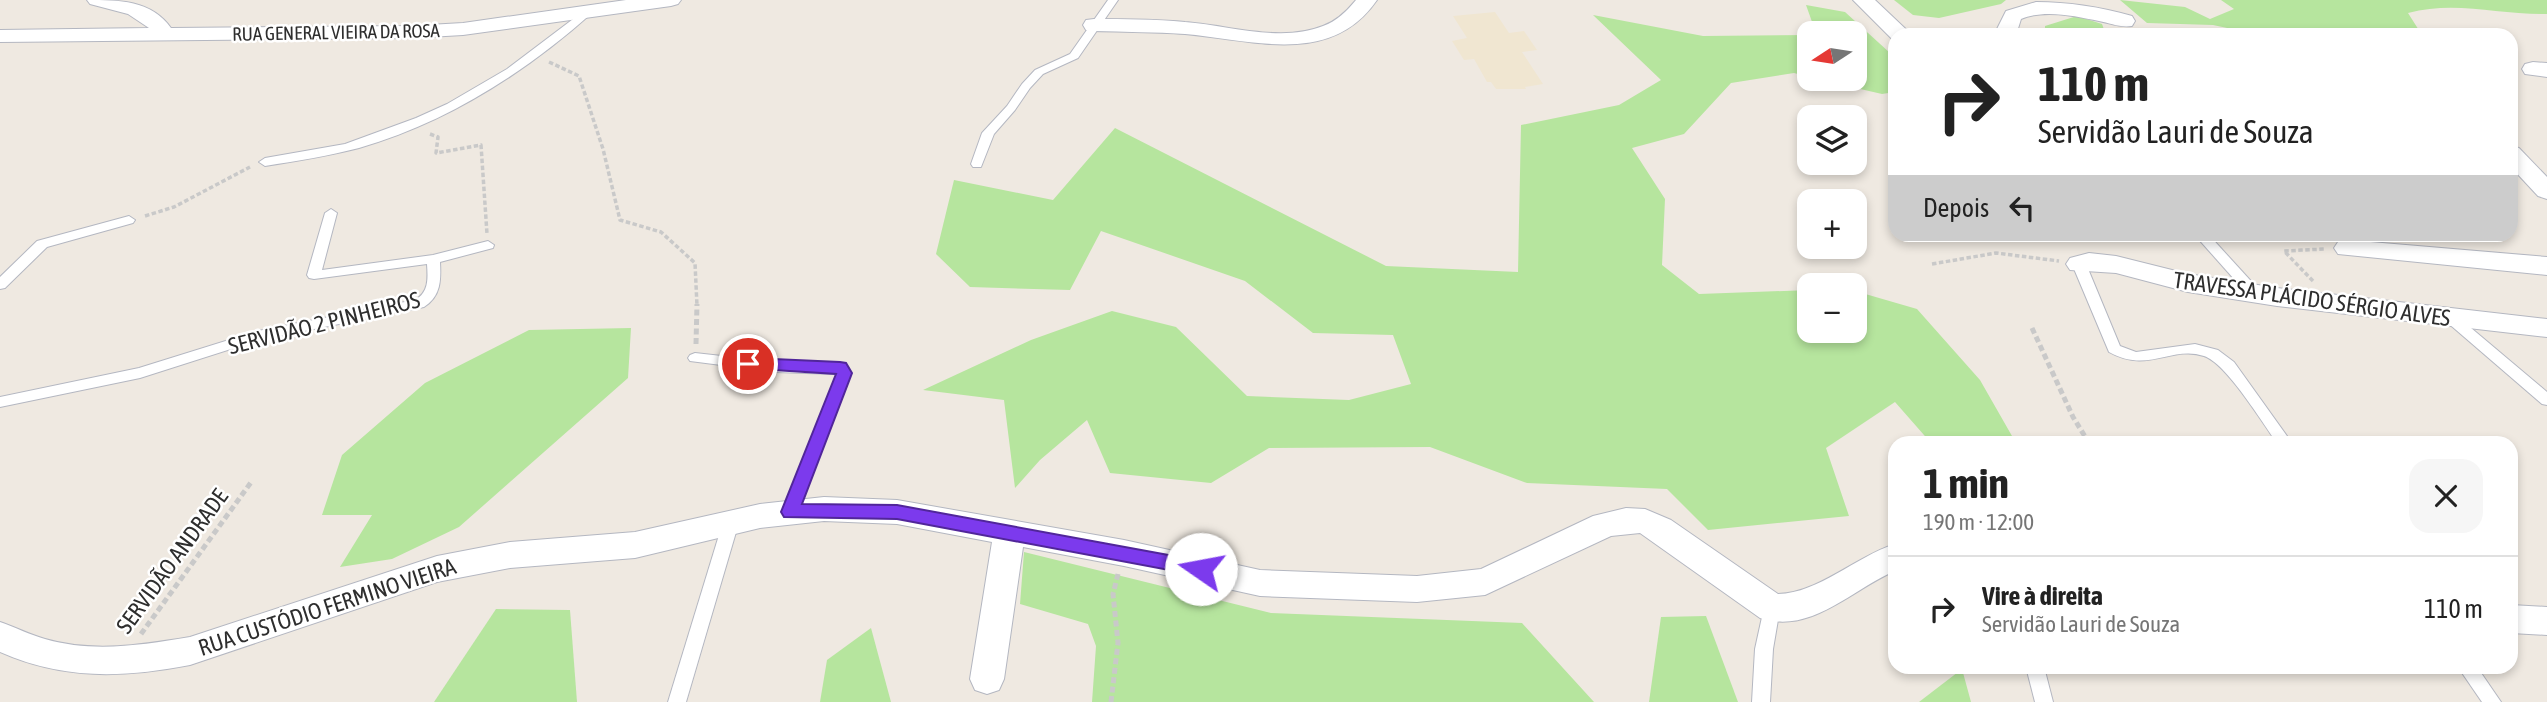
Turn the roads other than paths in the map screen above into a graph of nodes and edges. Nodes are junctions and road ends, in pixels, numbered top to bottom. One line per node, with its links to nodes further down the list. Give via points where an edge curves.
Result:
1 (97, 0): 13 (street, via 148,13)
2 (671, 0): 7 (street, RUA GENERAL VIEIRA DA ROSA)
3 (1113, 0): 9 (lane)
4 (1367, 0): 9 (street, via 1353,20 1337,30 1297,37)
5 (1863, 0): 10 (street)
6 (2101, 0): 12 (street)
7 (644, 1): 8 (street, RUA GENERAL VIEIRA DA ROSA)
8 (589, 10): 13 (street, RUA GENERAL VIEIRA DA ROSA, via 437,30); 18 (lane, via 536,56 412,126 341,149)
9 (1094, 25): 19 (lane, via 1074,56 1039,72 1026,86 988,133)
10 (1893, 28)
11 (2008, 28): 12 (street, via 2013,15 2023,8 2063,4)
12 (2132, 28)
13 (164, 34): 14 (street, RUA GENERAL VIEIRA DA ROSA)
14 (0, 36)
15 (2518, 153): 16 (street)
16 (2547, 156)
17 (2518, 160): 20 (street)
18 (265, 162)
19 (977, 164)
20 (2547, 191)
21 (331, 213): 26 (lane, SERVIDÃO 2 PINHEIROS, via 314,275)
22 (129, 220): 29 (lane, via 42,244)
23 (2207, 242): 30 (lane)
24 (488, 245): 26 (lane)
25 (2347, 248): 28 (street)
26 (433, 259): 35 (lane, SERVIDÃO 2 PINHEIROS, via 433,293 419,304 258,337 140,373)
27 (2079, 264): 30 (street, TRAVESSA PLÁCIDO SÉRGIO ALVES, via 2107,262 2162,278); 36 (lane, via 2114,349 2122,356 2203,349 2217,356)
28 (2547, 266)
29 (0, 285)
30 (2255, 294): 31 (street, TRAVESSA PLÁCIDO SÉRGIO ALVES)
31 (2453, 320): 32 (street, TRAVESSA PLÁCIDO SÉRGIO ALVES); 34 (lane)
32 (2547, 328)
33 (695, 358): 37 (lane, via 840,368 844,373)
34 (2547, 400)
35 (0, 402)
36 (2280, 436)
37 (790, 512): 38 (street, RUA CUSTÓDIO FERMINO VIEIRA); 39 (street, RUA CUSTÓDIO FERMINO VIEIRA, via 897,512)
38 (731, 522): 44 (street, RUA CUSTÓDIO FERMINO VIEIRA, via 635,545 510,555 437,569 190,651 120,663 62,660); 48 (lane)
39 (1009, 534): 41 (street, RUA CUSTÓDIO FERMINO VIEIRA, via 1261,583 1417,589 1485,582 1584,534 1626,520 1660,529); 47 (street)
40 (1888, 560): 41 (street, via 1809,605)
41 (1772, 608): 49 (lane)
42 (2518, 619): 43 (street)
43 (2547, 621)
44 (0, 636)
45 (2037, 674): 50 (lane)
46 (2472, 674): 51 (lane)
47 (987, 679)
48 (677, 702)
49 (1760, 702)
50 (2045, 702)
51 (2492, 702)

